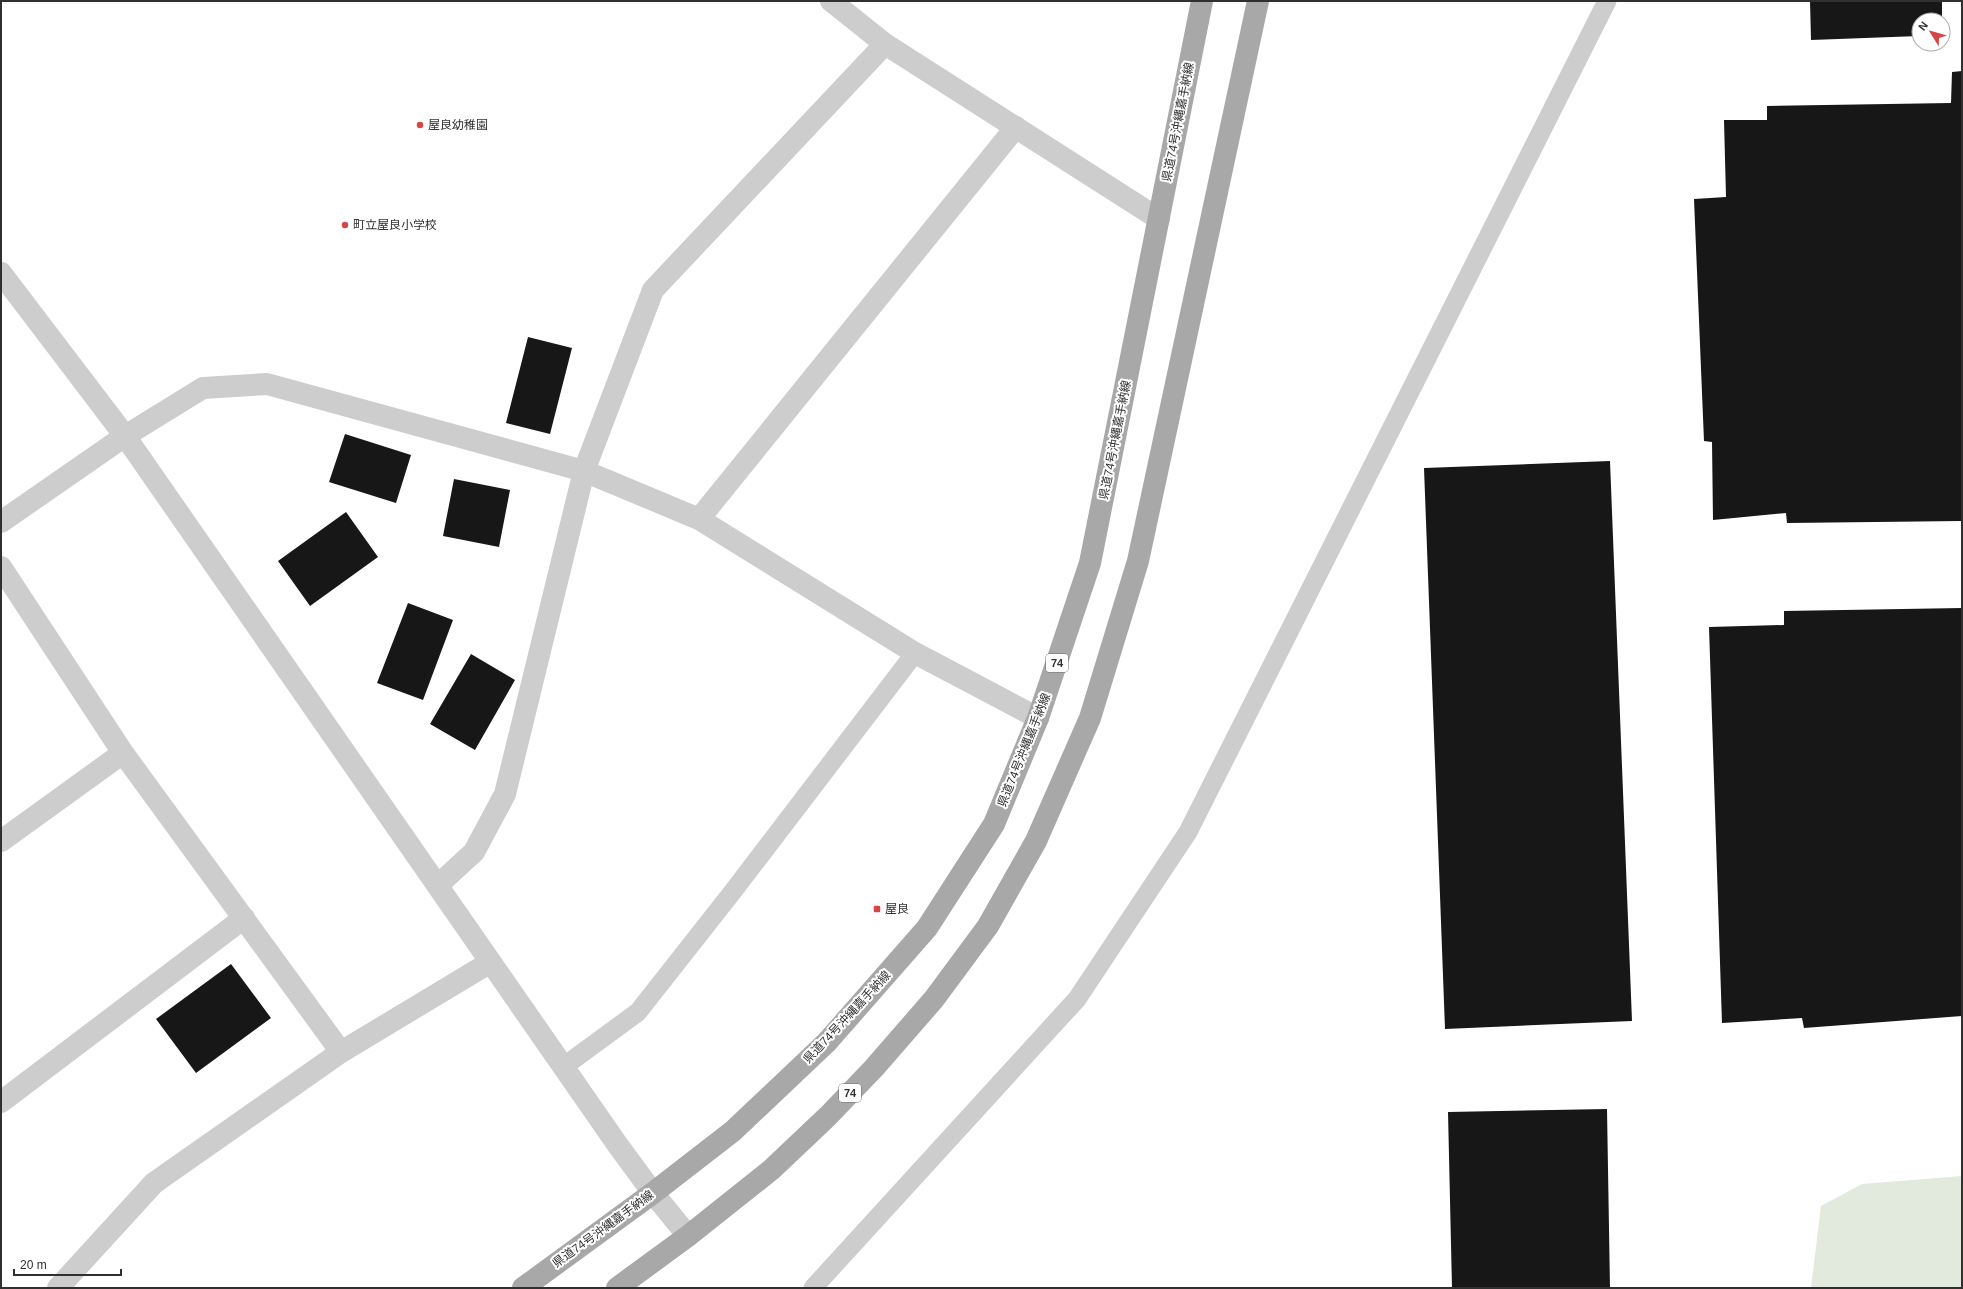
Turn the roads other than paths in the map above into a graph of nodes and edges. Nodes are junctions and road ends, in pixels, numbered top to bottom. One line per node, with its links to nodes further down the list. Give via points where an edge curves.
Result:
1 (831, 1): 5 (street)
2 (1202, 1): 7 (main road, 県道74号沖縄嘉手納線 / 74)
3 (1258, 1): 25 (main road, 74, via 1138,562 1090,718 1036,841 988,926 934,999 874,1068 771,1170)
4 (1607, 1): 29 (lane, via 1188,832 1076,999)
5 (885, 44): 6 (street); 10 (street, via 653,290)
6 (1016, 127): 7 (street); 11 (street)
7 (1159, 219): 15 (main road, 県道74号沖縄嘉手納線 / 74, via 1090,563)
8 (1, 273): 9 (street)
9 (125, 436): 10 (street, via 203,388 267,384); 12 (street); 18 (street)
10 (584, 470): 11 (street); 18 (street, via 505,794 474,852)
11 (698, 519): 14 (street)
12 (1, 522)
13 (1, 567): 16 (street)
14 (914, 653): 15 (street); 22 (lane, via 638,1012)
15 (1038, 718): 24 (main road, 県道74号沖縄嘉手納線 / 74, via 994,824 927,928 827,1042 733,1131)
16 (123, 753): 17 (street); 19 (street)
17 (1, 841)
18 (438, 885): 20 (street)
19 (244, 918): 21 (street); 23 (street)
20 (489, 962): 21 (street); 22 (street)
21 (341, 1052): 26 (street, via 154,1183)
22 (563, 1067): 24 (street)
23 (1, 1102)
24 (653, 1193): 25 (street); 27 (main road, 県道74号沖縄嘉手納線 / 74)
25 (688, 1236): 28 (main road, 74)
26 (58, 1288)
27 (523, 1288)
28 (617, 1288)
29 (814, 1288)

